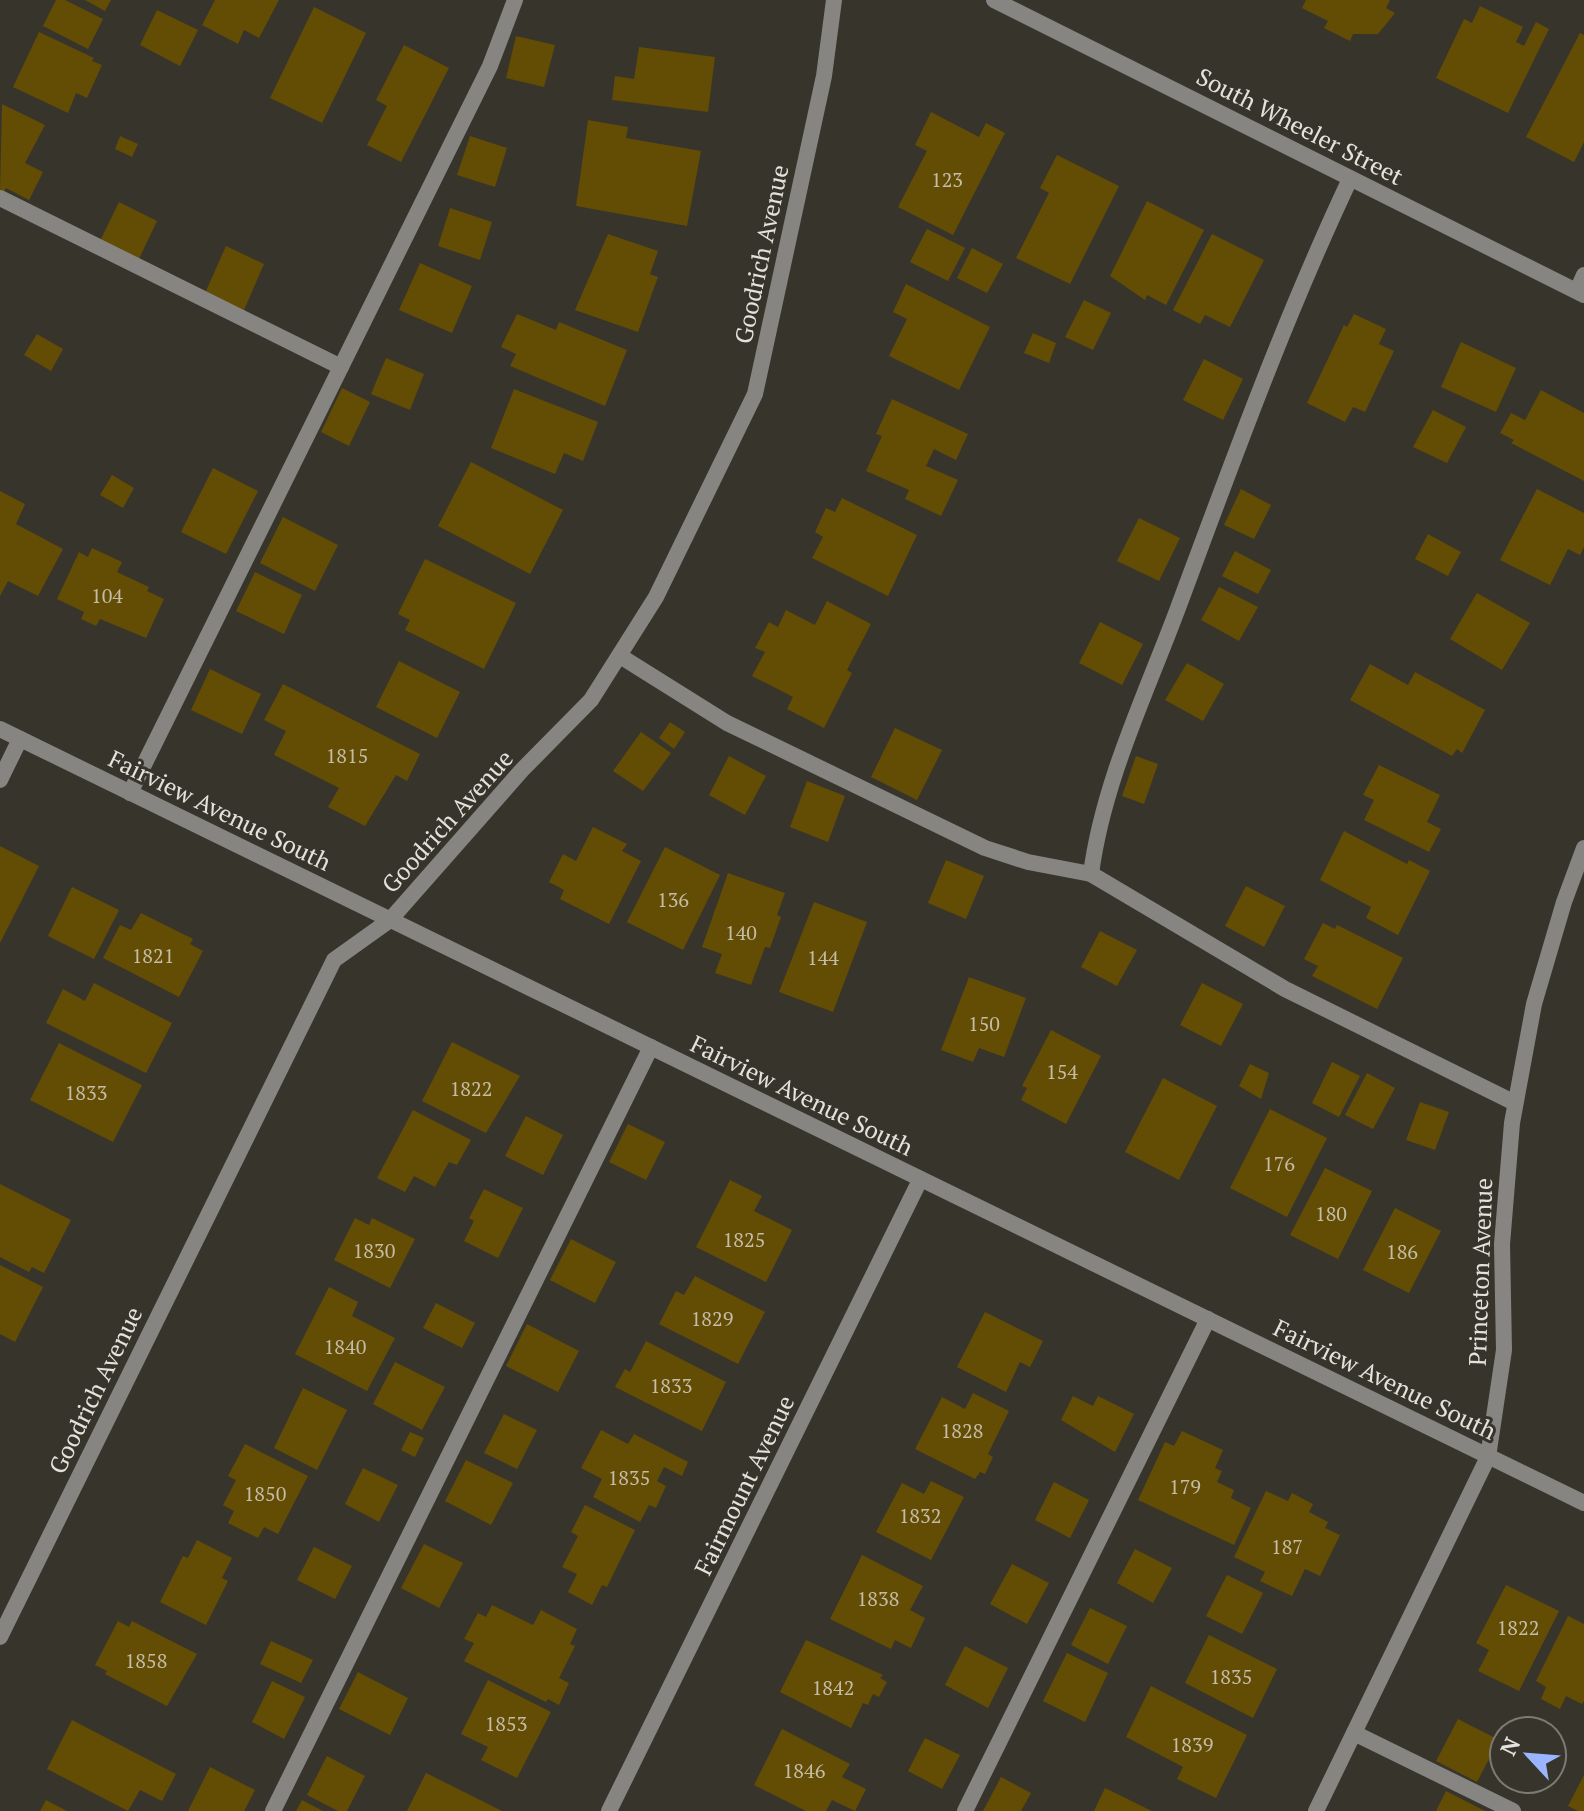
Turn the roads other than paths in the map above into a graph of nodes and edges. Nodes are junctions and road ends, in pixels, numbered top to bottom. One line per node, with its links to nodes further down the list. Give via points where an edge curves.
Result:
1 (515, 0): 8 (street, via 490,66)
2 (834, 0): 9 (street, Goodrich Avenue, via 824,76 755,394 663,584)
3 (994, 0): 4 (street, South Wheeler Street)
4 (1350, 179): 7 (street, South Wheeler Street); 15 (street, via 1294,301 1132,730 1097,827)
5 (0, 198): 8 (street)
6 (1584, 275): 7 (street)
7 (1580, 293)
8 (341, 367): 13 (street)
9 (620, 656): 15 (street, via 727,723 985,848); 16 (street, Goodrich Avenue, via 591,700)
10 (0, 729): 11 (street, Fairview Avenue South)
11 (20, 739): 12 (street); 13 (street, Fairview Avenue South)
12 (0, 780)
13 (130, 793): 16 (street, Fairview Avenue South)
14 (1584, 848): 18 (street, Princeton Avenue, via 1534,1004)
15 (1091, 874): 18 (street, via 1285,989)
16 (390, 920): 17 (street, Fairview Avenue South); 23 (street, Goodrich Avenue, via 334,960)
17 (651, 1047): 19 (street, Fairview Avenue South); 25 (street)
18 (1515, 1103): 21 (street, Princeton Avenue, via 1502,1244 1504,1350)
19 (920, 1180): 20 (street, Fairview Avenue South); 26 (street, Fairmount Avenue)
20 (1208, 1319): 21 (street, Fairview Avenue South); 27 (street)
21 (1488, 1457): 22 (street, Fairview Avenue South); 24 (street, Princeton Avenue)
22 (1584, 1503)
23 (0, 1637)
24 (1354, 1733): 28 (street, Princeton Avenue); 29 (street)
25 (273, 1811)
26 (609, 1811)
27 (965, 1811)
28 (1316, 1811)
29 (1513, 1811)

